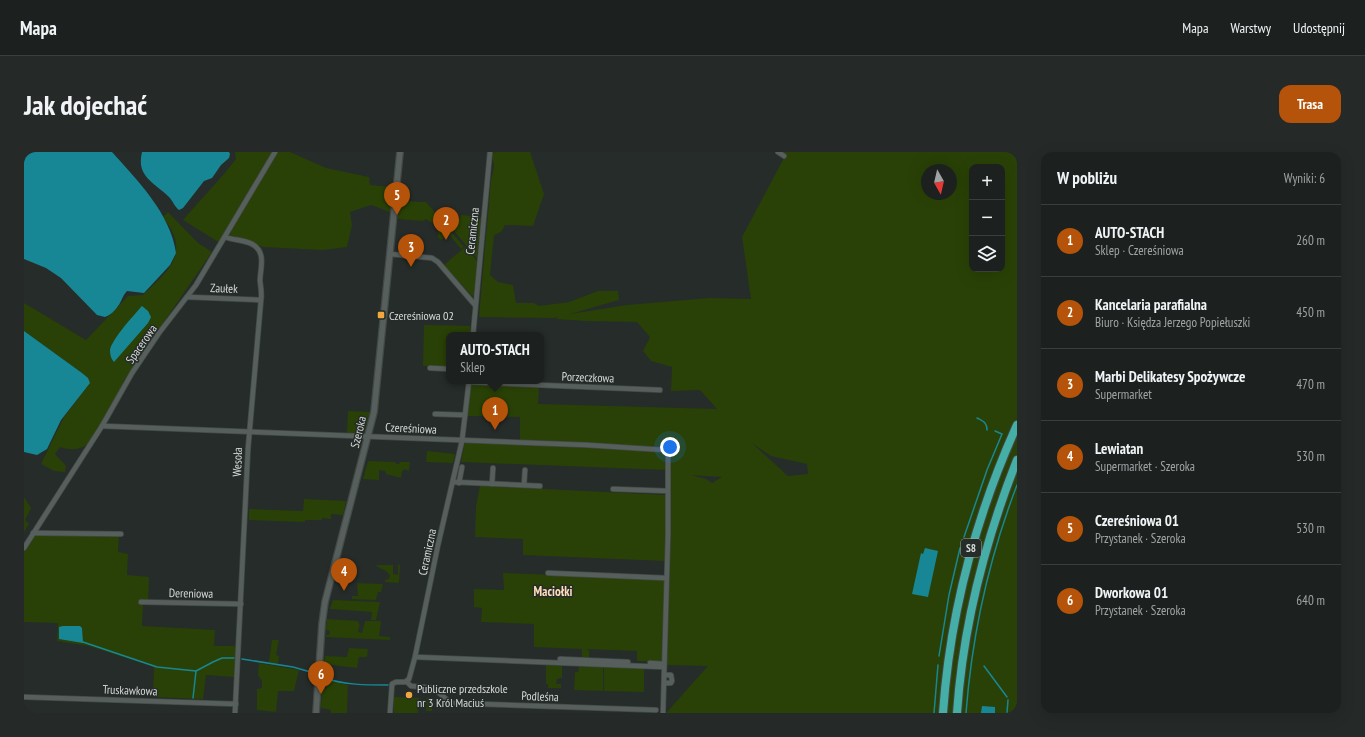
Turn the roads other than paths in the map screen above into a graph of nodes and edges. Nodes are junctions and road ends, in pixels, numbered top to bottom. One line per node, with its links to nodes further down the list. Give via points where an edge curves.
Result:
1 (275, 152): 6 (street, Spacerowa)
2 (400, 152): 7 (street, Szeroka)
3 (490, 152): 10 (street, Ceramiczna)
4 (778, 152): 5 (street)
5 (784, 156)
6 (225, 237): 8 (street, Spacerowa); 9 (street, Wesoła, via 253,245 260,253)
7 (390, 254): 10 (street, via 432,258); 22 (street, Szeroka, via 376,398)
8 (187, 297): 9 (street, Zaułek); 20 (street, Spacerowa, via 132,373)
9 (262, 300): 21 (street, Wesoła)
10 (475, 305): 11 (street, Ceramiczna)
11 (473, 332)
12 (430, 368): 13 (street)
13 (446, 369)
14 (469, 384): 18 (street, Ceramiczna)
15 (517, 384): 16 (street, Porzeczkowa)
16 (660, 390)
17 (434, 414): 18 (street)
18 (465, 415): 23 (street, Ceramiczna)
19 (1017, 425): 55 (highway, S8, via 991,487 972,545 957,608)
20 (102, 426): 21 (street, Czereśniowa); 35 (street, Spacerowa)
21 (249, 432): 22 (street, Czereśniowa); 41 (street, Wesoła)
22 (369, 436): 23 (street, Czereśniowa); 52 (street, Szeroka, via 325,602)
23 (462, 441): 28 (street, Ceramiczna); 34 (street, Czereśniowa, via 664,450 668,456)
24 (1017, 460): 56 (highway, S8, via 992,528 975,591 964,650)
25 (462, 467): 29 (street)
26 (493, 468): 30 (street)
27 (525, 470): 31 (street)
28 (452, 482): 29 (street); 43 (street, Ceramiczna)
29 (459, 483): 30 (street)
30 (492, 484): 31 (street)
31 (524, 486): 32 (street)
32 (540, 486)
33 (613, 489): 34 (street)
34 (668, 491): 39 (street)
35 (33, 533): 36 (street); 37 (street, Spacerowa)
36 (121, 534)
37 (24, 548)
38 (548, 573): 39 (street)
39 (666, 578): 44 (street)
40 (141, 602): 41 (street, Dereniowa)
41 (240, 604): 49 (street, Wesoła)
42 (482, 656): 44 (street)
43 (415, 657): 44 (street); 46 (street, Ceramiczna)
44 (664, 665): 45 (street)
45 (664, 675): 47 (street); 47 (street, via 671,675 672,681)
46 (406, 682): 50 (street, Podleśna, via 411,686 433,688 452,703); 53 (street, via 392,684)
47 (664, 683): 54 (street)
48 (24, 697): 49 (street, Truskawkowa)
49 (236, 704): 51 (street, Wesoła)
50 (656, 710)
51 (235, 713)
52 (316, 713)
53 (390, 713)
54 (662, 713)
55 (943, 713)
56 (957, 713)

